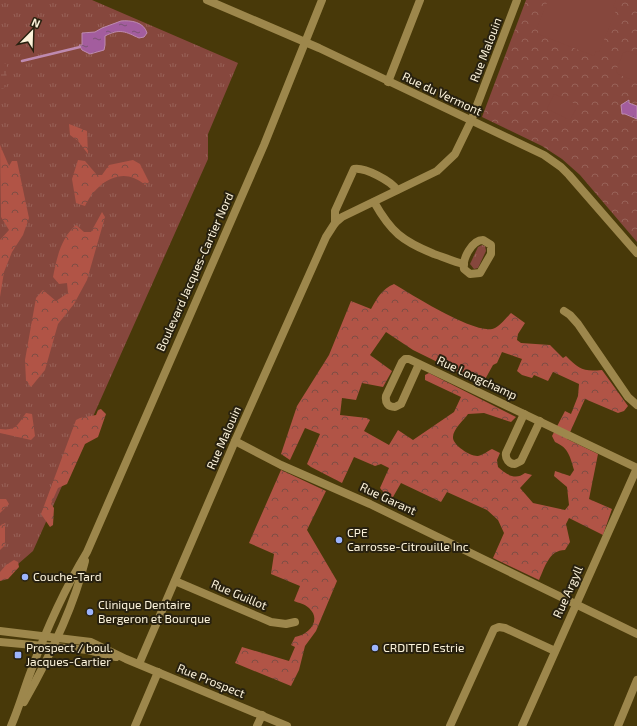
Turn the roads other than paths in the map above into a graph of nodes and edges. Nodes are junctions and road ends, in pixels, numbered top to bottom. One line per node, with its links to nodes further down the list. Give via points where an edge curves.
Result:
1 (207, 0): 5 (street, Rue du Vermont)
2 (322, 0): 5 (street, Boulevard Jacques-Cartier Nord)
3 (420, 0): 6 (street)
4 (517, 0): 7 (street, Rue Malouin)
5 (305, 42): 6 (street, Rue du Vermont); 20 (street, Boulevard Jacques-Cartier Nord, via 264,145)
6 (388, 82): 7 (street, Rue du Vermont)
7 (471, 121): 8 (street, Rue Malouin, via 460,147 447,163 437,171); 11 (street, Rue du Vermont, via 531,149 561,167)
8 (397, 190): 9 (street, Rue Malouin); 10 (street, Rue Malouin, via 390,182 361,169 354,169 335,211)
9 (374, 202): 10 (street, Rue Malouin, via 349,213); 12 (street, via 403,240)
10 (335, 223): 18 (street, Rue Malouin, via 326,237)
11 (637, 253)
12 (464, 264)
13 (564, 311): 15 (street, via 578,324 628,397)
14 (419, 364): 14 (street, Rue Longchamp, via 409,359 402,362 386,396 386,402 390,406 401,404); 16 (street, Rue Longchamp)
15 (637, 405)
16 (524, 414): 17 (street, Rue Longchamp); 17 (street, Rue Longchamp, via 506,453 506,459 510,463 515,464 521,460)
17 (540, 421): 19 (street, Rue Longchamp)
18 (235, 441): 21 (street, Rue Malouin); 22 (street, Rue Garant)
19 (637, 468): 22 (street, Rue Argyll)
20 (87, 552): 26 (street, Boulevard Jacques-Cartier Nord, via 69,581); 27 (street, Boulevard Jacques-Cartier Nord, via 79,584)
21 (175, 581): 23 (street, Rue Guillot, via 271,622); 33 (street, Rue Malouin)
22 (576, 603): 25 (street, Rue Garant); 31 (street, Rue Argyll)
23 (295, 622)
24 (0, 631): 26 (street, Rue Prospect)
25 (637, 634)
26 (46, 636): 27 (street, Rue Prospect); 29 (street, Boulevard Jacques-Cartier Nord)
27 (57, 637): 30 (street, Boulevard Jacques-Cartier Nord); 32 (street, Rue Prospect, via 91,642)
28 (0, 642): 29 (street, Rue Prospect)
29 (41, 646): 30 (street, Rue Prospect); 37 (street, Boulevard Jacques-Cartier Nord)
30 (52, 647): 32 (street, Rue Prospect, via 88,650); 37 (street, Boulevard Jacques-Cartier Nord, via 40,675)
31 (555, 651): 41 (street, via 505,628 494,629); 42 (street, Rue Argyll)
32 (126, 659): 33 (street, Rue Prospect)
33 (139, 664): 34 (street, Rue Prospect)
34 (158, 672): 36 (street, Rue Prospect); 38 (street)
35 (637, 680): 43 (street)
36 (262, 715): 39 (street); 40 (street, Rue Prospect)
37 (13, 723)
38 (135, 726)
39 (257, 726)
40 (287, 726)
41 (450, 726)
42 (522, 726)
43 (618, 726)

